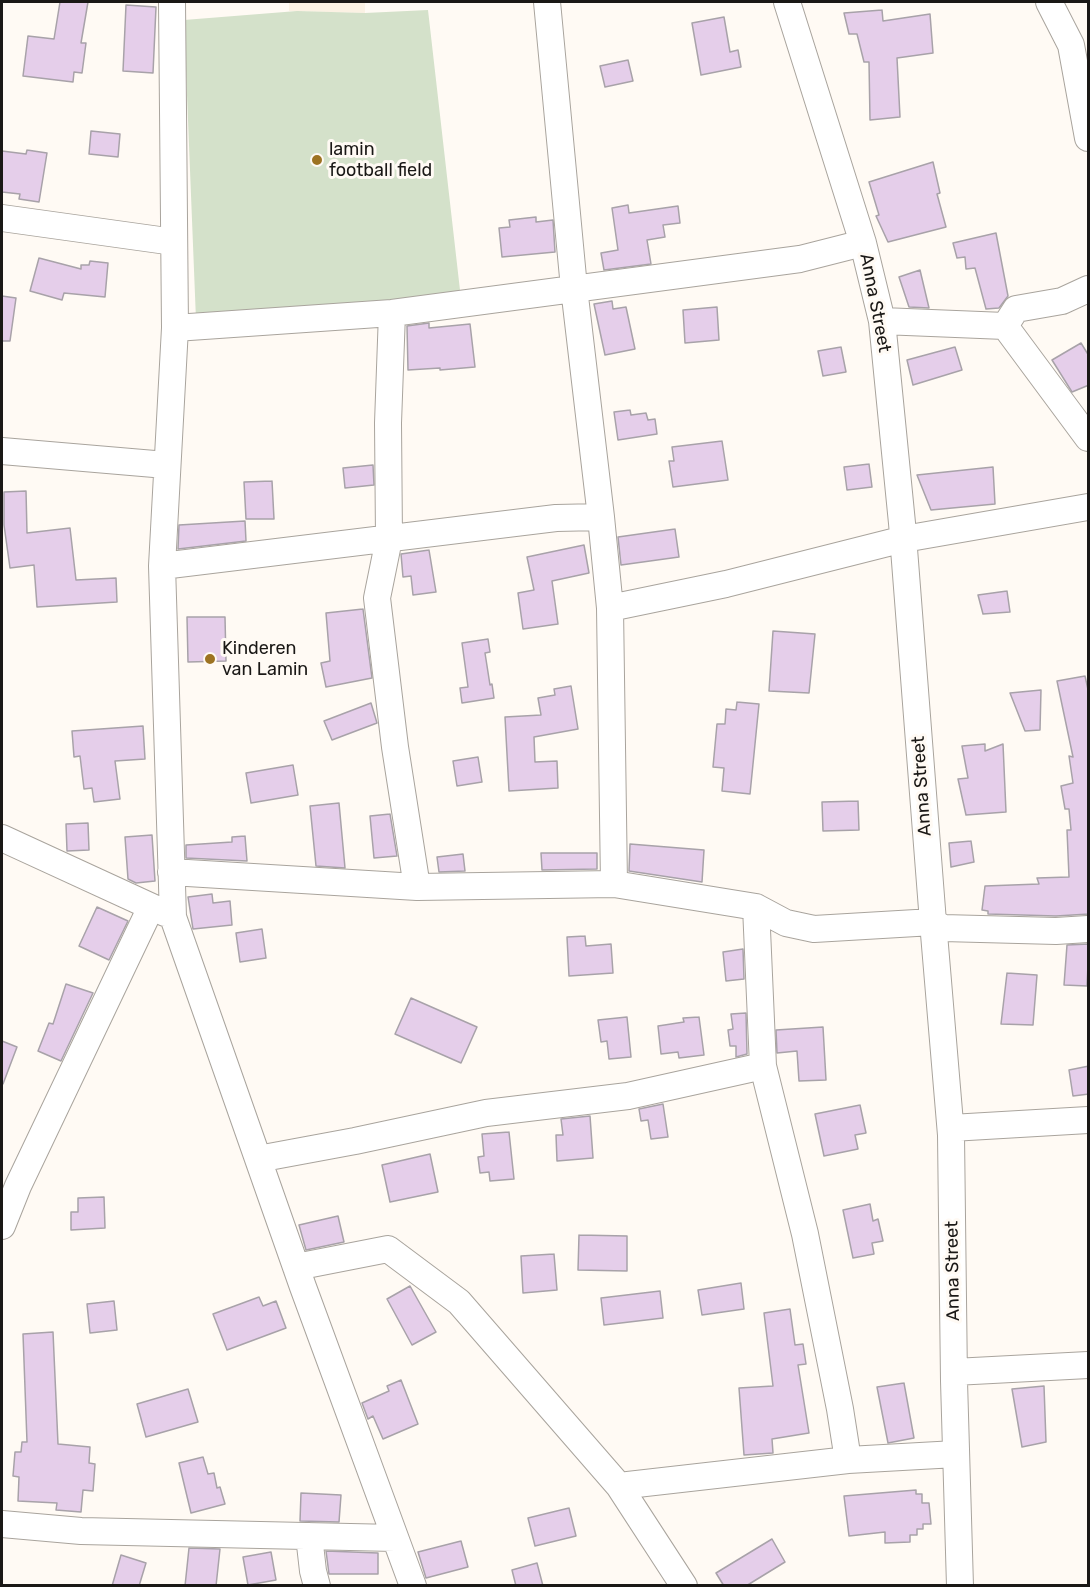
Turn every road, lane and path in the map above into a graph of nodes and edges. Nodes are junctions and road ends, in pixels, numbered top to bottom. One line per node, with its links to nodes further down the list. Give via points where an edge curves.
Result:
1 (172, 2): 7 (street)
2 (547, 2): 9 (street)
3 (787, 2): 8 (street, Anna Street)
4 (1049, 2): 5 (street, via 1071,45)
5 (1089, 138)
6 (2, 218): 7 (street)
7 (174, 242): 14 (street)
8 (863, 243): 9 (street, via 800,259); 12 (street, Anna Street)
9 (574, 288): 11 (street); 19 (street)
10 (1089, 289): 13 (street, via 1062,301 1016,309)
11 (392, 313): 14 (street); 20 (street)
12 (882, 321): 13 (street); 21 (street, Anna Street)
13 (1005, 326): 15 (street)
14 (175, 328): 17 (street)
15 (1089, 438)
16 (2, 451): 17 (street)
17 (166, 465): 22 (street)
18 (1089, 507): 21 (street)
19 (601, 517): 20 (street, via 556,518); 23 (street)
20 (389, 539): 22 (street); 27 (street, via 377,598)
21 (904, 539): 23 (street, via 726,584); 30 (street, Anna Street)
22 (162, 566): 25 (street)
23 (610, 608): 26 (street)
24 (2, 838): 29 (street)
25 (171, 872): 27 (street); 29 (street)
26 (614, 884): 27 (street); 28 (street)
27 (417, 887)
28 (756, 907): 30 (street, via 786,923 814,929); 32 (street)
29 (162, 912): 35 (street); 36 (street)
30 (933, 922): 31 (street, via 943,928); 34 (street, Anna Street)
31 (1089, 929)
32 (763, 1066): 35 (street, via 628,1096 486,1113); 42 (street, via 805,1234)
33 (1089, 1120): 34 (street)
34 (951, 1128): 40 (street, Anna Street)
35 (258, 1159): 38 (street)
36 (10, 1183): 37 (street)
37 (2, 1226)
38 (296, 1267): 43 (street, via 388,1249 459,1302); 46 (street)
39 (1089, 1365): 40 (street)
40 (954, 1372): 41 (street, Anna Street)
41 (956, 1454): 42 (street); 50 (street, Anna Street)
42 (848, 1460): 43 (street)
43 (620, 1486): 49 (street)
44 (2, 1524): 45 (street, via 81,1531)
45 (309, 1536): 46 (street); 47 (street)
46 (395, 1538): 48 (street)
47 (317, 1586)
48 (413, 1586)
49 (684, 1586)
50 (960, 1586)

